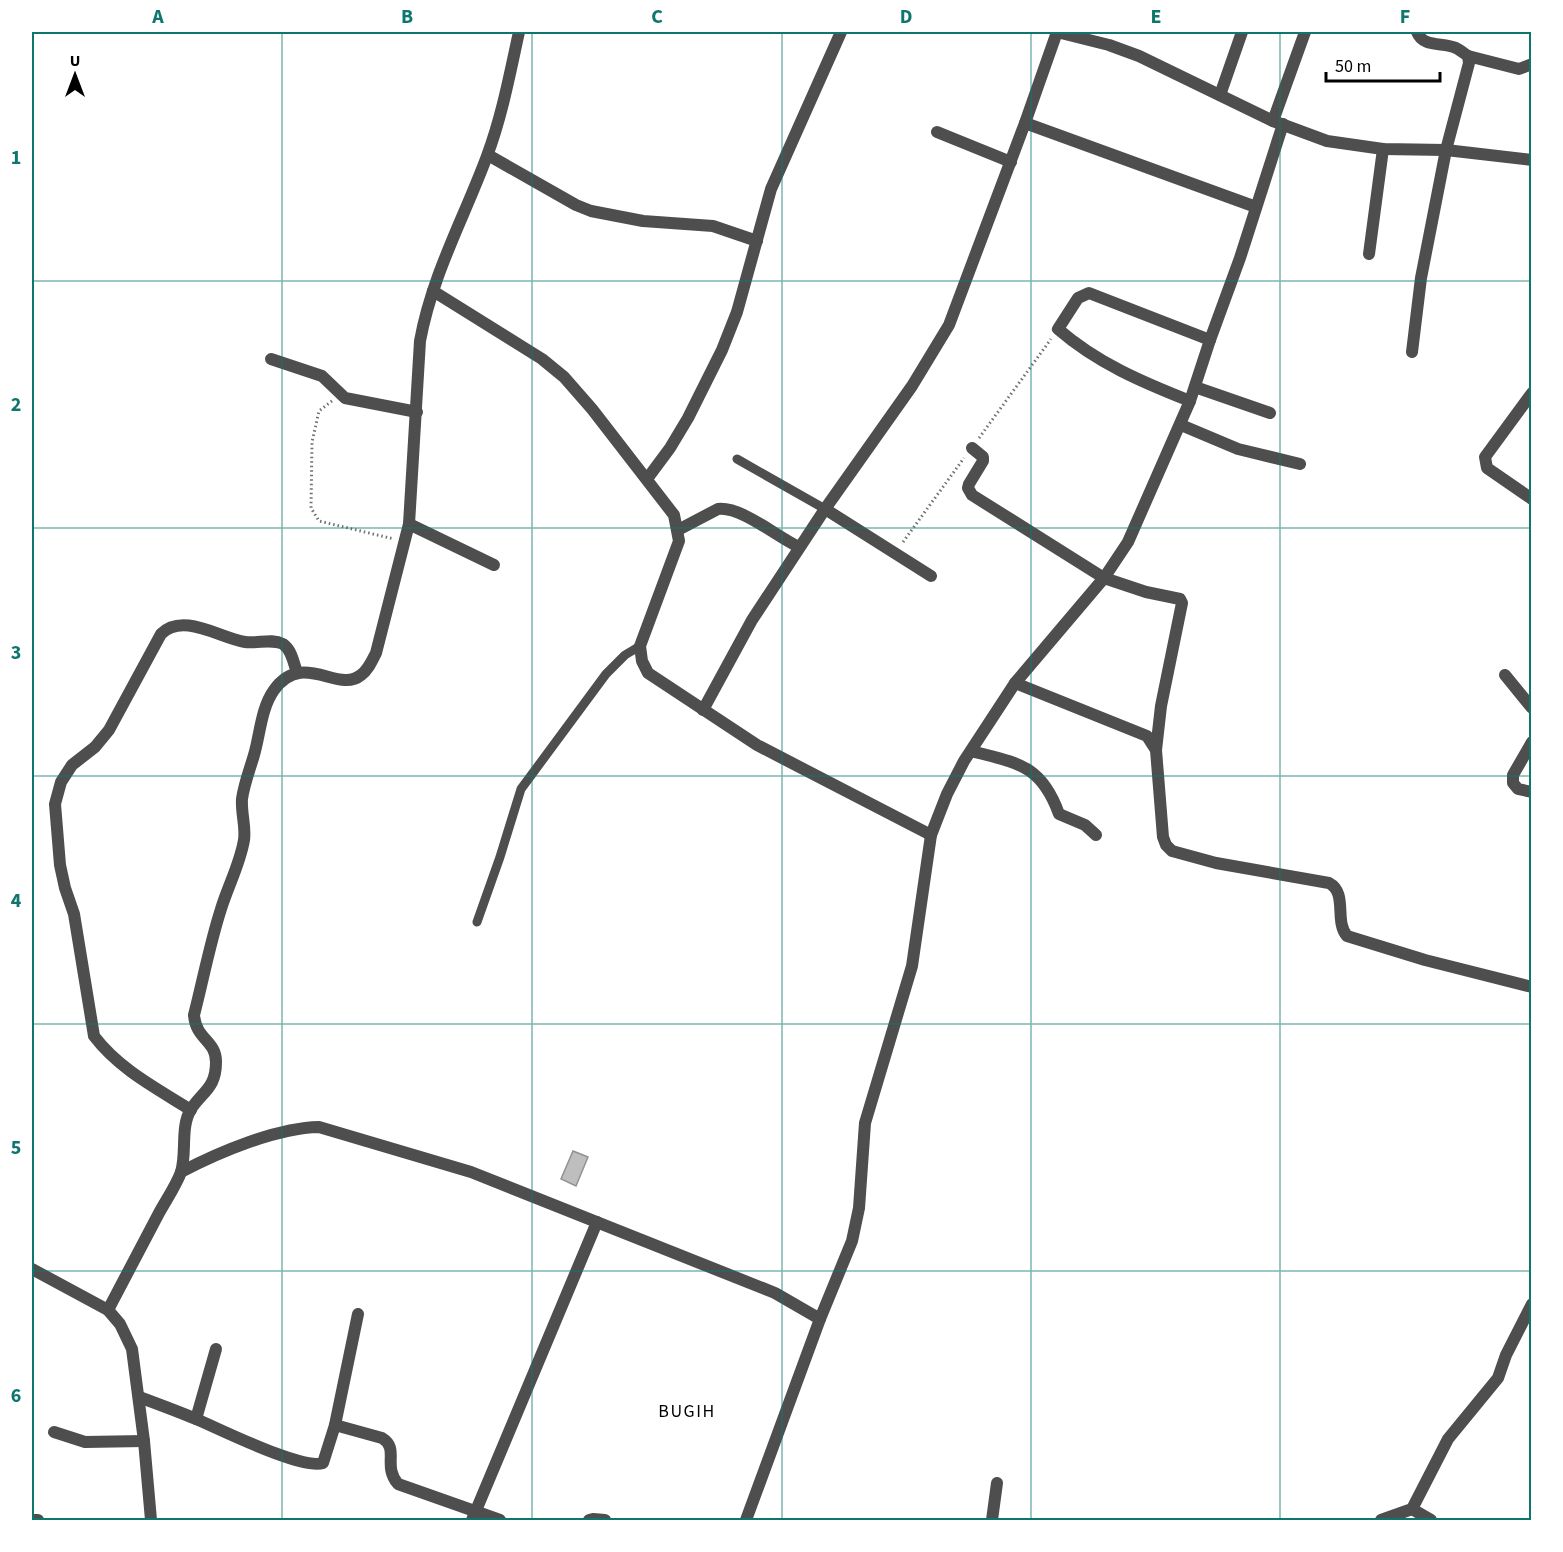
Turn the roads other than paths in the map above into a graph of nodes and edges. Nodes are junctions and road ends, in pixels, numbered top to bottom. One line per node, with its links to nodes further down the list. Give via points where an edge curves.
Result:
1 (519, 32): 15 (street)
2 (841, 32): 19 (street, via 771,189)
3 (1057, 32): 9 (street, via 1139,56); 11 (street)
4 (1242, 32): 9 (street)
5 (1305, 32): 10 (street)
6 (1417, 32): 7 (street, via 1425,41 1456,48)
7 (1468, 56): 8 (street, via 1519,69); 14 (street)
8 (1532, 64)
9 (1221, 95): 10 (street)
10 (1278, 122): 13 (street, via 1327,141); 18 (street)
11 (1025, 123): 17 (street); 18 (street)
12 (938, 132): 17 (street)
13 (1383, 149): 14 (street); 20 (street)
14 (1446, 150): 16 (street); 23 (street, via 1421,278)
15 (488, 155): 19 (street, via 591,211 643,221 713,226); 21 (street)
16 (1532, 160)
17 (1011, 162): 36 (street, via 949,325 912,386)
18 (1256, 207): 22 (street)
19 (758, 241): 34 (street, via 722,350 688,418)
20 (1369, 254)
21 (433, 291): 28 (street, via 420,341); 34 (street, via 564,377)
22 (1210, 340): 25 (street); 27 (street, via 1089,293 1078,298 1058,329 1099,360)
23 (1412, 352)
24 (271, 359): 28 (street, via 322,376 345,398)
25 (1195, 387): 27 (street); 29 (street)
26 (1532, 393): 35 (street, via 1485,457 1488,468)
27 (1190, 401): 30 (street)
28 (417, 412): 37 (street)
29 (1270, 413)
30 (1181, 425): 33 (street, via 1238,449); 42 (street, via 1128,542)
31 (972, 447): 42 (street, via 983,461 969,484 972,495)
32 (737, 459): 36 (lane)
33 (1300, 464)
34 (647, 479): 38 (street, via 674,515)
35 (1532, 499)
36 (825, 509): 39 (street); 41 (street)
37 (409, 524): 40 (street); 44 (street, via 376,653 367,669 352,680)
38 (678, 530): 39 (street, via 724,508); 43 (street, via 679,541)
39 (799, 547): 48 (street, via 752,620)
40 (494, 565)
41 (931, 576)
42 (1104, 578): 46 (street); 50 (street, via 1180,599 1182,603)
43 (640, 646): 48 (street, via 648,673); 55 (lane, via 606,674 520,789)
44 (297, 673): 57 (street, via 284,679 266,708 243,797 244,838 220,910 194,1015 199,1034 212,1046 216,1061 213,1082); 57 (street, via 290,652 278,643 242,642 188,625 168,627 109,730 60,782 55,804 60,865 74,914 94,1036 120,1064)
45 (1505, 675): 47 (street)
46 (1015, 683): 50 (street, via 1147,736); 51 (street)
47 (1532, 708)
48 (703, 710): 53 (street, via 757,746)
49 (1532, 742): 52 (street, via 1513,775 1518,789)
50 (1156, 750): 56 (street, via 1163,837 1172,851 1329,883 1339,893 1341,925 1347,936)
51 (971, 751): 53 (street, via 947,794); 54 (street, via 1022,765 1053,797 1059,814 1079,821)
52 (1532, 792)
53 (932, 835): 64 (street, via 912,966 864,1123 859,1208 852,1241)
54 (1096, 835)
55 (477, 922)
56 (1532, 987)
57 (191, 1110): 58 (street)
58 (181, 1172): 59 (street, via 263,1137 301,1127 319,1127 471,1172); 62 (street)
59 (597, 1222): 64 (street, via 775,1293); 73 (street)
60 (32, 1269): 62 (street)
61 (1532, 1304): 72 (street, via 1498,1378 1448,1439)
62 (108, 1310): 66 (street, via 132,1349)
63 (358, 1314): 68 (street)
64 (820, 1319): 80 (street)
65 (216, 1349): 67 (street)
66 (139, 1397): 67 (street); 70 (street)
67 (196, 1419): 68 (street, via 257,1446 318,1465 326,1459)
68 (334, 1425): 73 (street, via 387,1441 391,1446 390,1470 398,1484)
69 (54, 1432): 70 (street, via 85,1442)
70 (144, 1441): 76 (street)
71 (997, 1483): 81 (street)
72 (1412, 1509): 82 (street); 83 (street)
73 (474, 1516): 77 (street)
74 (32, 1520): 75 (street)
75 (38, 1521)
76 (151, 1521)
77 (500, 1521)
78 (589, 1521): 79 (street)
79 (605, 1521)
80 (746, 1521)
81 (992, 1521)
82 (1381, 1521)
83 (1431, 1521)

